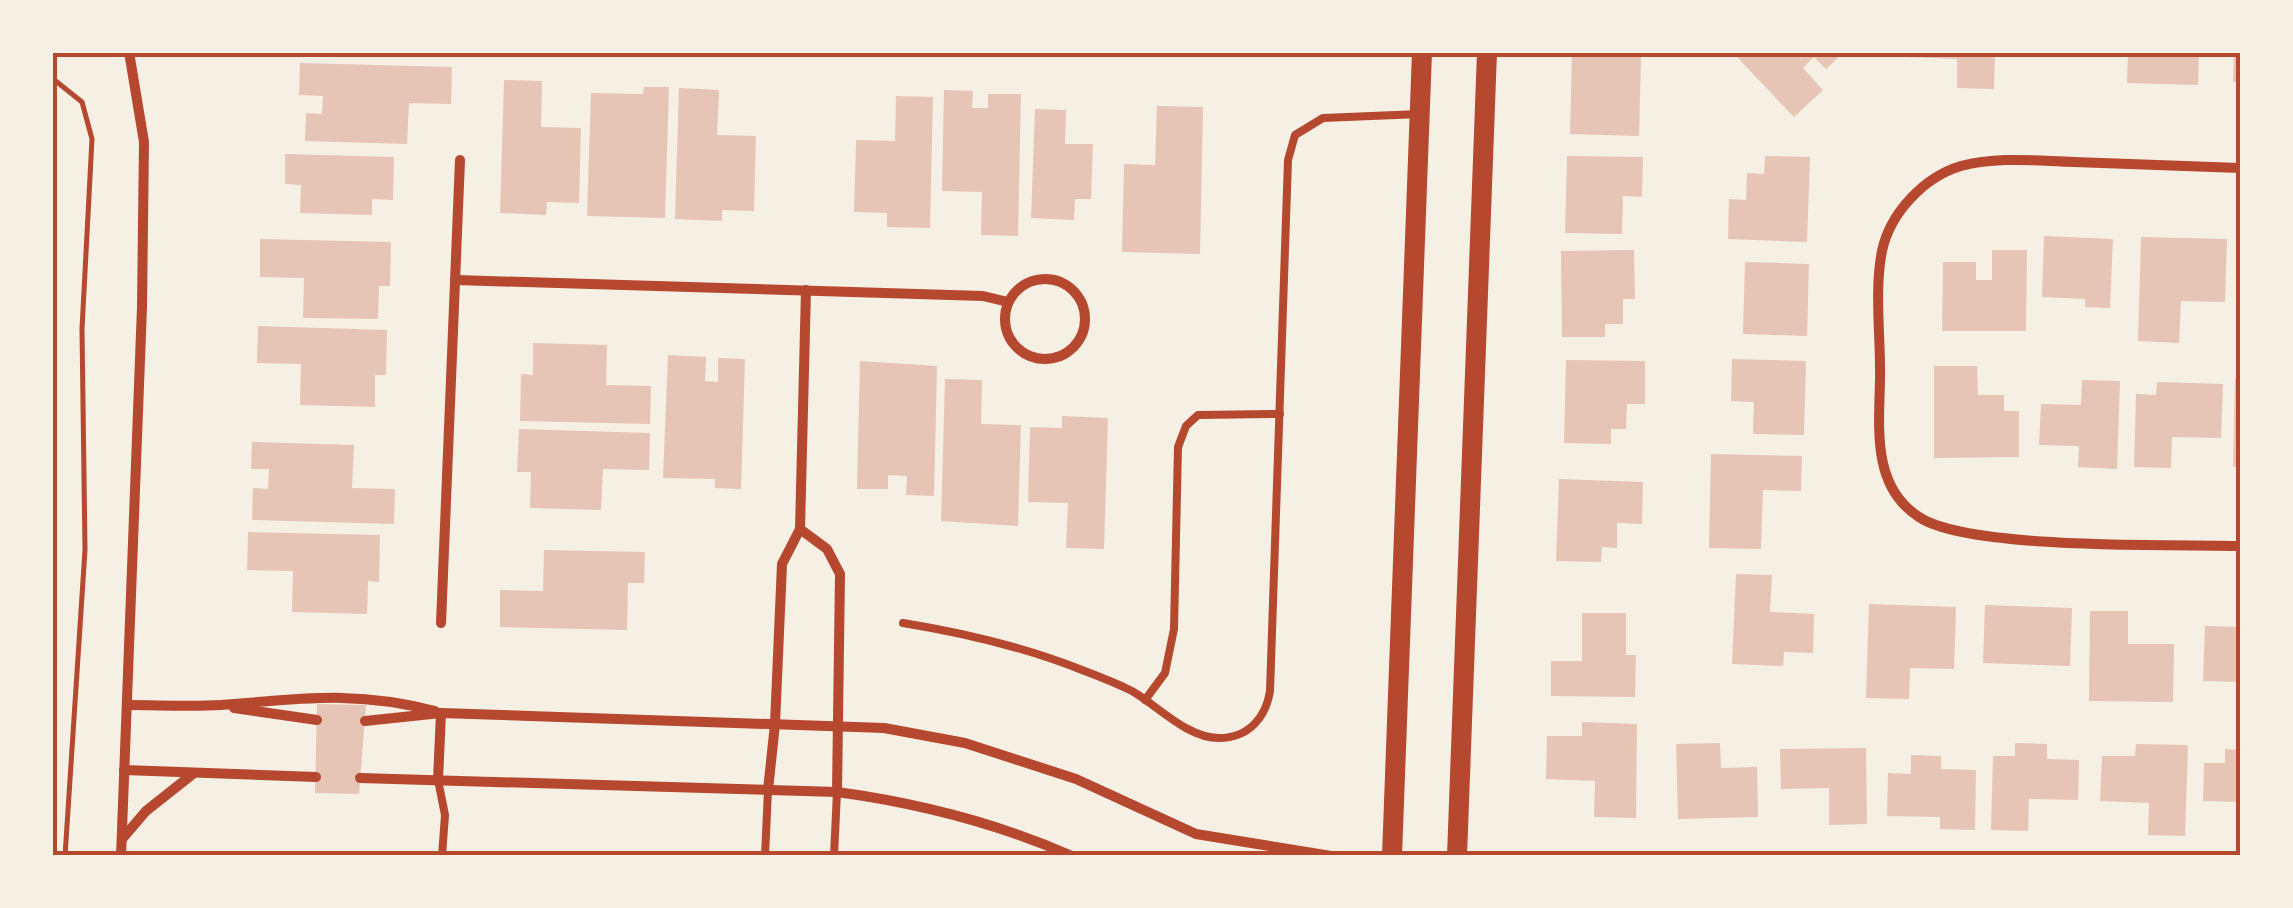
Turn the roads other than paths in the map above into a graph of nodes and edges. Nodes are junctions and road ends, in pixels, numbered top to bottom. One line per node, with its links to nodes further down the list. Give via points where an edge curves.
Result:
1 (129, 52): 16 (street, via 144,142)
2 (1422, 52): 4 (main road)
3 (1487, 52): 38 (main road)
4 (1420, 114): 10 (lane, via 1323,118 1295,134 1288,160); 37 (main road)
5 (460, 160): 7 (street)
6 (2240, 168): 12 (street, via 2004,160 1933,178 1892,225 1882,252 1880,396 1881,470 1902,503 1934,526 1984,536)
7 (456, 280): 8 (street); 14 (street)
8 (806, 290): 9 (street); 11 (street)
9 (1008, 302): 9 (street, via 1007,332 1030,356 1060,357 1084,333 1086,314 1068,284 1038,279 1023,284)
10 (1280, 414): 15 (lane, via 1198,414 1186,426 1178,447 1174,629 1165,673); 15 (lane, via 1267,710 1258,723 1219,738 1180,724)
11 (800, 529): 21 (street, via 782,564); 22 (street, via 827,549 840,574)
12 (2240, 546)
13 (903, 622): 15 (lane, via 976,635 1082,670)
14 (441, 624)
15 (1145, 700)
16 (128, 705): 17 (street); 23 (street)
17 (217, 705): 18 (street, via 314,694 390,700); 19 (street)
18 (441, 713): 20 (street); 21 (street); 27 (street)
19 (317, 720)
20 (365, 720)
21 (776, 724): 22 (street); 28 (street)
22 (838, 727): 29 (street); 36 (street, via 966,742 1076,779 1196,834)
23 (124, 770): 24 (street); 30 (street)
24 (195, 773): 25 (street); 30 (street)
25 (316, 777)
26 (360, 778): 27 (street)
27 (438, 780): 28 (street); 32 (lane, via 445,815)
28 (768, 790): 29 (street); 33 (lane)
29 (836, 792): 34 (lane); 35 (street, via 908,801)
30 (121, 840): 31 (street)
31 (120, 856)
32 (442, 856)
33 (765, 856)
34 (834, 856)
35 (1072, 856)
36 (1331, 856)
37 (1392, 856)
38 (1457, 856)

